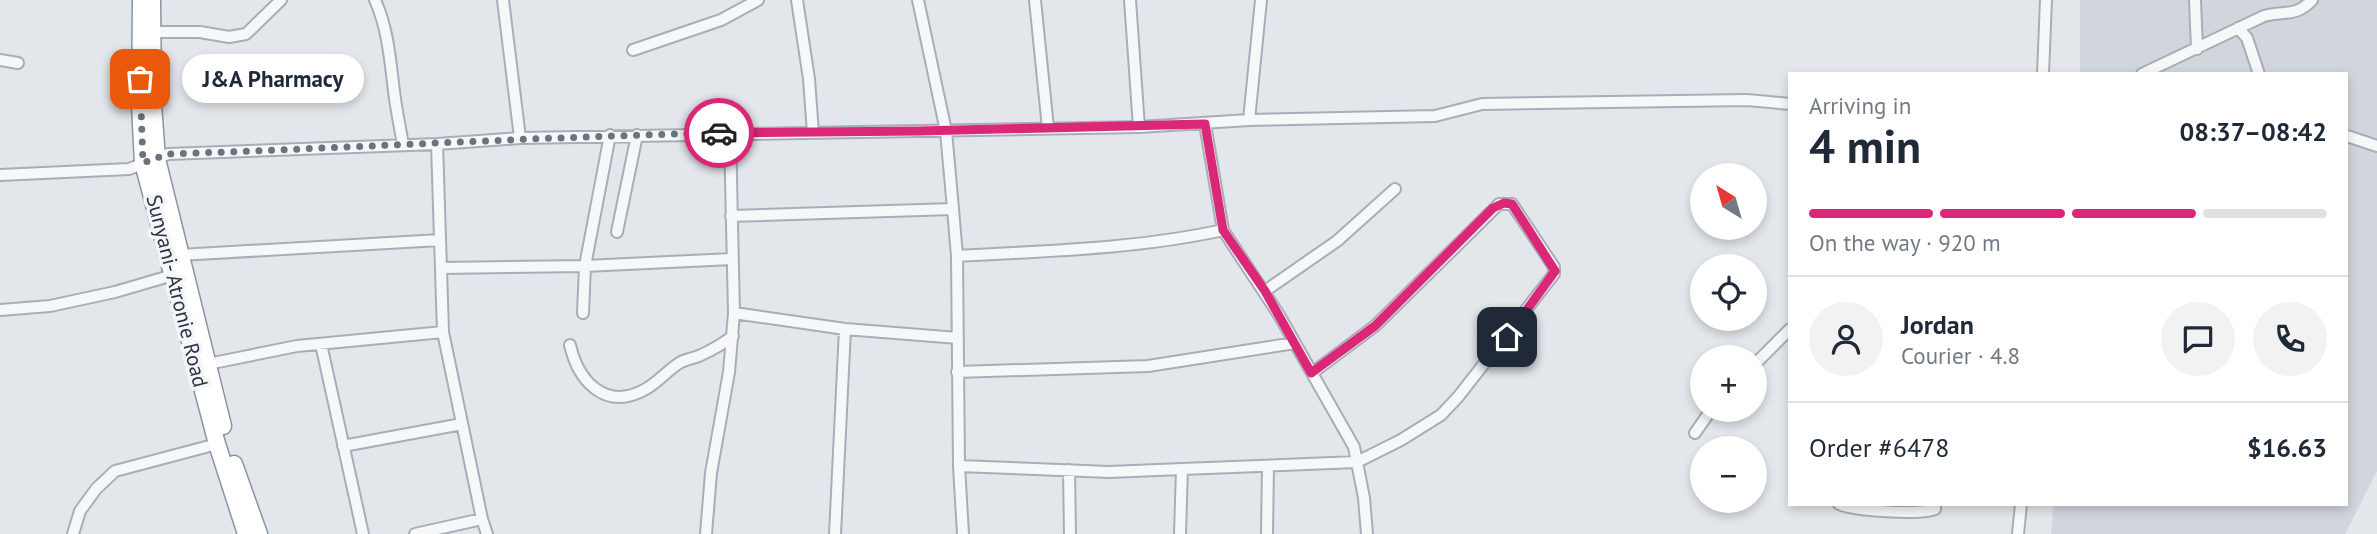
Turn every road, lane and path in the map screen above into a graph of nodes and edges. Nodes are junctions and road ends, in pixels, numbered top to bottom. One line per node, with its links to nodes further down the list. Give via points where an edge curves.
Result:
1 (141, 0): 39 (highway, Sunyani- Atronie Road, via 140,105)
2 (152, 0): 16 (highway)
3 (281, 0): 16 (street, via 246,34)
4 (375, 0): 37 (street, via 388,41)
5 (503, 0): 35 (street)
6 (758, 0): 18 (street, via 722,20)
7 (797, 0): 31 (street)
8 (918, 0): 29 (street)
9 (1035, 0): 28 (street)
10 (1130, 0): 27 (street)
11 (1261, 0): 25 (street)
12 (2046, 0): 21 (street)
13 (2194, 0): 17 (street)
14 (2312, 0): 15 (street, via 2298,12 2274,13)
15 (2238, 28): 17 (street); 23 (street, via 2247,38)
16 (152, 32): 39 (highway)
17 (2197, 49): 22 (street)
18 (634, 50)
19 (0, 60): 20 (street)
20 (18, 62)
21 (2043, 72)
22 (2146, 72)
23 (2258, 72)
24 (1788, 104): 25 (street, via 1747,100 1482,104 1435,116)
25 (1248, 120): 26 (street)
26 (1205, 124): 27 (street); 44 (street)
27 (1139, 127): 28 (street)
28 (1048, 128): 29 (street)
29 (946, 131): 31 (street); 42 (street)
30 (730, 132): 31 (street); 33 (street); 43 (street)
31 (813, 133)
32 (610, 135): 33 (street); 35 (street); 50 (street)
33 (637, 135): 45 (street)
34 (2348, 136): 38 (street)
35 (520, 138): 36 (street)
36 (437, 144): 37 (street); 46 (street)
37 (403, 145): 39 (street, via 168,154)
38 (2377, 146)
39 (150, 161): 40 (street, via 129,169); 47 (highway); 52 (highway, Sunyani- Atronie Road)
40 (0, 175)
41 (1395, 189): 53 (street, via 1337,241)
42 (953, 209): 43 (street); 48 (street)
43 (731, 216): 49 (street)
44 (1223, 230): 48 (street, via 1122,245); 53 (street)
45 (617, 232)
46 (440, 240): 47 (street); 51 (street)
47 (180, 255): 66 (highway)
48 (957, 256): 61 (street)
49 (733, 259): 50 (street); 56 (street)
50 (585, 266): 51 (street); 55 (street)
51 (441, 268): 59 (street)
52 (173, 275): 54 (street, via 51,306); 72 (highway, Sunyani- Atronie Road)
53 (1265, 291): 62 (street)
54 (0, 310)
55 (583, 313)
56 (734, 313): 57 (street); 60 (street)
57 (845, 329): 61 (street); 90 (street)
58 (1788, 331): 65 (street)
59 (443, 332): 63 (street); 70 (street)
60 (733, 336): 64 (street, via 626,397 611,397 586,381 574,363); 89 (street)
61 (958, 338): 67 (street)
62 (1295, 343): 67 (street, via 1148,366); 68 (street)
63 (321, 344): 66 (street); 73 (street)
64 (570, 345)
65 (1767, 352)
66 (208, 364): 85 (highway, via 226,441)
67 (957, 372): 75 (street)
68 (1311, 373): 74 (street, via 1354,447); 74 (street, via 1375,326 1499,204 1512,204 1554,267 1554,274 1441,415)
69 (1703, 422): 71 (street)
70 (462, 424): 73 (street); 82 (street)
71 (1695, 433)
72 (217, 444): 83 (street, via 115,471 80,511); 84 (highway, Sunyani- Atronie Road)
73 (344, 446): 86 (street)
74 (1357, 462): 76 (street); 95 (street)
75 (958, 466): 78 (street); 91 (street)
76 (1268, 466): 77 (street); 94 (street)
77 (1182, 469): 78 (street); 93 (street)
78 (1069, 470): 92 (street)
79 (1849, 506): 80 (street, via 1920,513)
80 (1935, 506)
81 (2021, 506): 96 (street)
82 (482, 519): 87 (street); 88 (street)
83 (73, 534)
84 (246, 534)
85 (259, 534)
86 (363, 534)
87 (415, 534)
88 (486, 534)
89 (706, 534)
90 (835, 534)
91 (963, 534)
92 (1070, 534)
93 (1180, 534)
94 (1268, 534)
95 (1367, 534)
96 (2018, 534)

